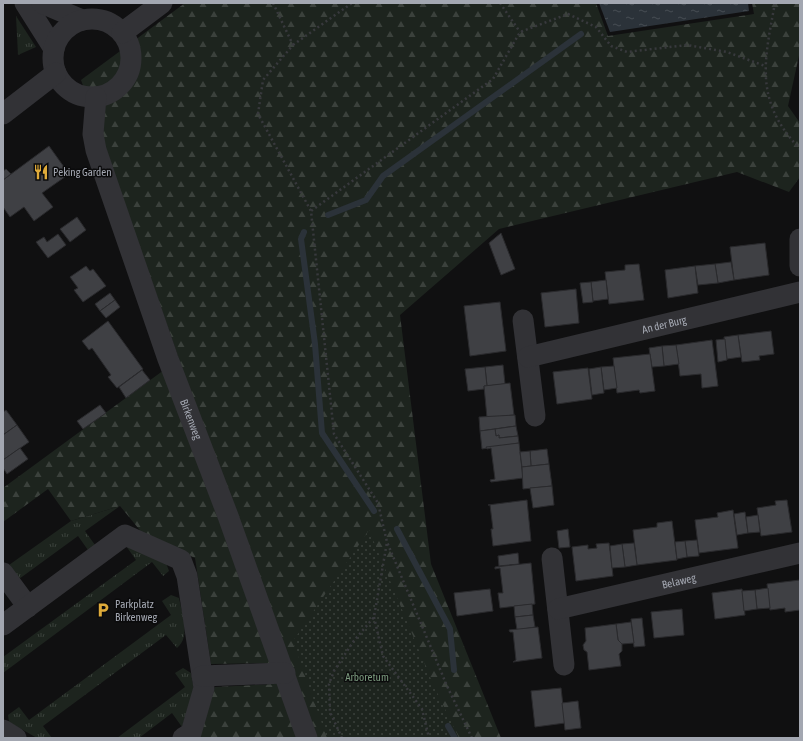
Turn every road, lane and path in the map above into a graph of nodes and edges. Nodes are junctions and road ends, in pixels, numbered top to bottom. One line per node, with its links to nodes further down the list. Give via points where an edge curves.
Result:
1 (25, 3): 12 (street)
2 (42, 3): 8 (street)
3 (162, 3): 10 (street)
4 (273, 3): 11 (path)
5 (352, 3): 11 (path)
6 (500, 3): 9 (path)
7 (775, 3): 13 (path)
8 (82, 20): 10 (street, via 104,21); 12 (street, via 64,31)
9 (520, 32): 13 (path, via 568,14 596,27 611,46 627,52 687,45 727,52); 18 (path, via 493,79)
10 (122, 33): 15 (street, via 130,52 131,63 128,73 115,89)
11 (293, 45): 18 (path, via 263,80 258,114)
12 (54, 49): 14 (street, via 53,62)
13 (765, 66): 17 (path, via 769,100 778,122)
14 (56, 73): 15 (street, via 72,92); 16 (street)
15 (96, 97): 34 (street, Birkenweg, via 93,134 96,150 168,359)
16 (3, 114)
17 (800, 149)
18 (310, 211): 25 (path, via 334,434 378,503)
19 (800, 240): 20 (street)
20 (800, 266)
21 (800, 292): 23 (street, An der Burg)
22 (523, 320): 23 (street)
23 (528, 357): 24 (street)
24 (535, 416)
25 (387, 542): 31 (path); 42 (path, via 446,686)
26 (800, 553): 30 (street, Belaweg)
27 (552, 558): 30 (street)
28 (3, 573): 29 (street)
29 (28, 607): 32 (street); 35 (street, via 125,535 181,560 187,576)
30 (558, 609): 33 (street)
31 (374, 617): 40 (path, via 353,642 334,671 329,684 330,712); 41 (path, via 383,656 422,709)
32 (3, 625)
33 (564, 665)
34 (285, 673): 35 (street); 39 (street, Birkenweg)
35 (202, 676): 38 (street, via 204,688 191,732)
36 (3, 730): 37 (street)
37 (16, 738)
38 (183, 738)
39 (307, 738)
40 (342, 738)
41 (429, 738)
42 (472, 738)

